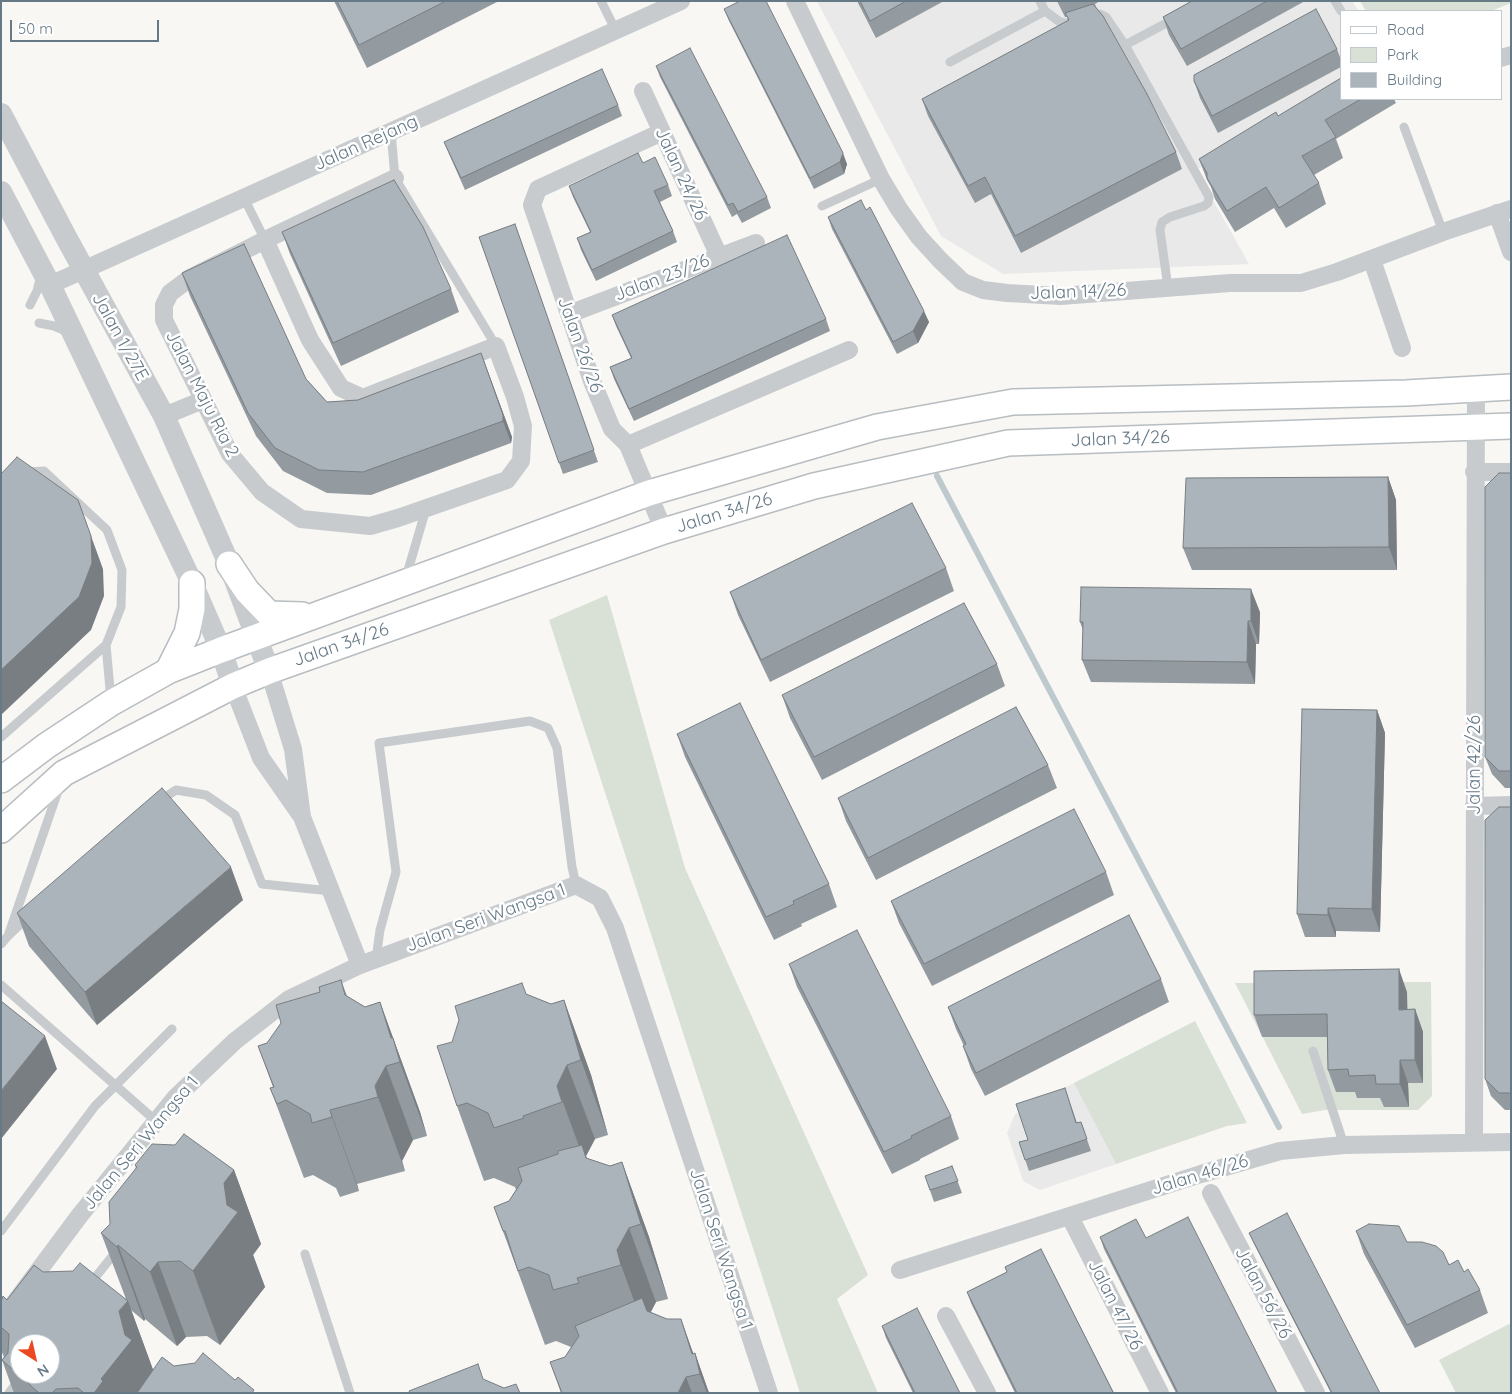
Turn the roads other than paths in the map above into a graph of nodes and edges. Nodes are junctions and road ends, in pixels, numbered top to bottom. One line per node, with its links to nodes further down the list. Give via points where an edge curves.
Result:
1 (601, 1): 7 (lane)
2 (795, 1): 16 (street, Jalan 14/26)
3 (1040, 1): 5 (lane)
4 (673, 3): 7 (street, Jalan Rejang)
5 (1045, 11): 8 (lane, via 1060,22 1069,24 1100,14 1106,17); 9 (lane)
6 (1182, 14): 8 (lane)
7 (616, 31): 13 (street, Jalan Rejang)
8 (1126, 45): 29 (lane, via 1209,196 1204,206 1162,222 1160,230)
9 (950, 62)
10 (643, 91): 14 (street, Jalan 24/26)
11 (1, 114): 27 (street, Jalan 1/27E)
12 (1404, 127): 21 (lane)
13 (391, 132): 15 (lane); 18 (street, Jalan Rejang)
14 (662, 132): 25 (street, Jalan 24/26); 31 (street, Jalan 26/26, via 538,189 532,205)
15 (395, 178): 22 (street, Jalan Maju Ria 2); 34 (lane)
16 (881, 179): 19 (lane); 29 (street, Jalan 14/26, via 919,237 963,282 983,290 1061,296)
17 (1, 192): 28 (street)
18 (244, 198): 22 (lane); 27 (street, Jalan Rejang)
19 (822, 206)
20 (1504, 211): 21 (street, Jalan 14/26); 24 (street)
21 (1443, 232): 26 (street, Jalan 14/26)
22 (265, 240): 34 (street, via 310,340 341,388 363,398); 39 (street, Jalan Maju Ria 2, via 190,278 170,293 164,304 164,320)
23 (756, 242): 25 (street, Jalan 23/26)
24 (1511, 252)
25 (719, 256): 31 (street, Jalan 23/26)
26 (1372, 260): 29 (street, Jalan 14/26, via 1301,283 1230,283); 35 (street)
27 (84, 270): 28 (street, Jalan Rejang); 40 (street, Jalan 1/27E)
28 (46, 278): 30 (lane); 33 (street)
29 (1168, 288)
30 (30, 305)
31 (569, 314): 43 (street, Jalan 26/26, via 612,429)
32 (39, 323): 33 (lane)
33 (73, 334): 51 (street)
34 (496, 346): 48 (street, Jalan Maju Ria 2, via 523,426 521,461 507,480)
35 (1402, 348)
36 (849, 350): 43 (street)
37 (1511, 387): 38 (main road, Jalan 34/26)
38 (1476, 388): 42 (street, Jalan 42/26); 47 (main road, Jalan 34/26, via 1406,393 1013,402 876,427)
39 (203, 400): 40 (street); 48 (street, Jalan Maju Ria 2, via 230,454 262,492 301,519 370,526)
40 (164, 416): 50 (street, Jalan 1/27E)
41 (1511, 426): 42 (main road, Jalan 34/26)
42 (1475, 427): 44 (street, Jalan 42/26); 49 (main road, Jalan 34/26, via 1008,443 814,486)
43 (628, 445): 47 (street, Jalan 26/26)
44 (1474, 472): 45 (street); 66 (street, Jalan 42/26)
45 (1511, 472)
46 (18, 478): 55 (lane, via 24,472 44,471 107,530 122,570 121,608)
47 (649, 493): 49 (street, Jalan 26/26); 52 (main road, Jalan 34/26)
48 (426, 508): 52 (lane)
49 (664, 531): 58 (main road, Jalan 34/26)
50 (229, 564): 53 (main road, via 247,591 269,614); 54 (street)
51 (192, 582): 56 (street); 57 (main road, via 192,609 187,633)
52 (404, 582): 53 (main road, Jalan 34/26)
53 (325, 612): 54 (main road, Jalan 34/26)
54 (256, 637): 56 (main road, Jalan 34/26); 58 (street)
55 (106, 645): 60 (lane); 61 (lane)
56 (221, 650): 57 (main road, Jalan 34/26); 59 (street)
57 (168, 671): 60 (main road, Jalan 34/26)
58 (268, 671): 59 (main road, Jalan 34/26); 67 (street, via 294,750)
59 (233, 686): 62 (main road, Jalan 34/26); 67 (street, via 261,758)
60 (111, 703): 63 (main road, Jalan 34/26)
61 (1, 737)
62 (64, 773): 68 (main road, Jalan 34/26); 72 (lane)
63 (1, 780)
64 (1511, 805): 66 (street)
65 (151, 806): 70 (lane, via 176,790 206,795 235,815 262,884)
66 (1474, 806): 79 (street, Jalan 42/26)
67 (302, 817): 70 (street)
68 (1, 830)
69 (576, 885): 74 (street, Jalan Seri Wangsa 1); 74 (lane, via 557,748 548,728 530,721 378,743 396,872); 92 (street, Jalan Seri Wangsa 1, via 600,898 615,928)
70 (331, 891): 74 (street)
71 (35, 909): 72 (lane)
72 (8, 936): 73 (lane)
73 (1, 944)
74 (368, 962): 78 (street, Jalan Seri Wangsa 1, via 282,1005 235,1041 176,1097)
75 (1, 985): 78 (lane)
76 (172, 1029): 84 (lane, bridge, via 95,1106)
77 (1313, 1051): 81 (lane)
78 (156, 1121): 90 (street, Jalan Seri Wangsa 1)
79 (1474, 1142): 80 (street, Jalan 46/26); 81 (street, Jalan 46/26)
80 (1511, 1142)
81 (1344, 1145): 83 (street, Jalan 46/26, via 1280,1151)
82 (1211, 1193): 95 (street, Jalan 56/26)
83 (1070, 1216): 87 (street, Jalan 46/26); 94 (street, Jalan 47/26)
84 (1, 1231)
85 (124, 1241): 88 (lane)
86 (305, 1254): 91 (lane)
87 (900, 1270)
88 (87, 1288)
89 (946, 1316): 93 (street)
90 (1, 1321)
91 (350, 1393)
92 (769, 1393)
93 (986, 1393)
94 (1160, 1393)
95 (1316, 1393)

